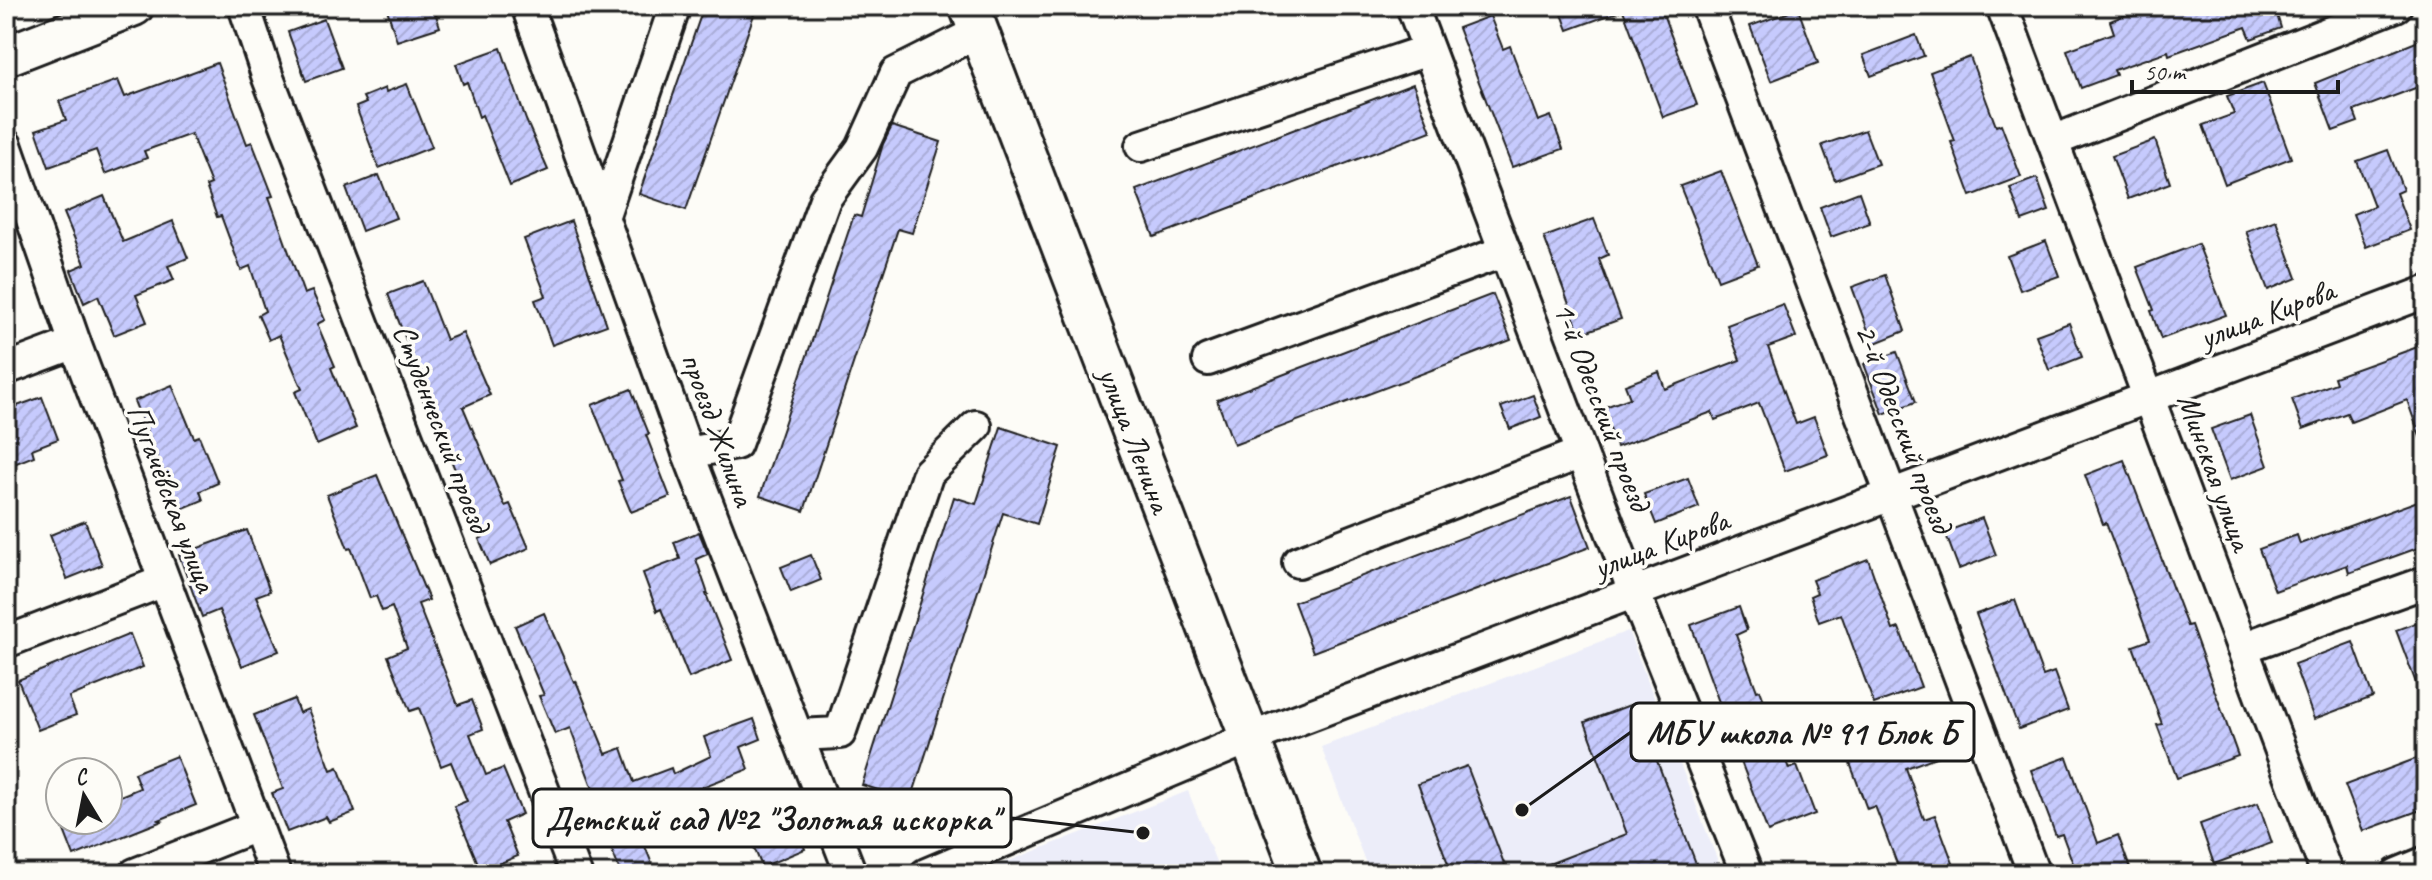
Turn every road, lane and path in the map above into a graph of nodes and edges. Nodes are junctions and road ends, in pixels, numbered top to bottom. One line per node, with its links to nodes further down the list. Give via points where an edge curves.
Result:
1 (244, 6): 38 (street, Студенческий проезд)
2 (527, 6): 15 (street, проезд Жилина)
3 (675, 6): 15 (street)
4 (1412, 6): 10 (street, 1-й Одесский проезд)
5 (1707, 6): 25 (street, 2-й Одесский проезд)
6 (2002, 6): 12 (street, Минская улица)
7 (2396, 6): 12 (street)
8 (131, 7): 11 (main road)
9 (974, 19): 23 (street, via 896,73 862,148 825,199 736,444); 33 (main road, улица Ленина)
10 (1428, 50): 14 (street); 16 (street, 1-й Одесский проезд)
11 (6, 56)
12 (2053, 141): 21 (street, Минская улица)
13 (6, 145): 18 (street, Пугачёвская улица)
14 (1141, 146)
15 (603, 218): 23 (street, проезд Жилина)
16 (1505, 251): 19 (street); 24 (street, 1-й Одесский проезд)
17 (2426, 292): 21 (street, улица Кирова)
18 (75, 343): 20 (street); 27 (street, Пугачёвская улица)
19 (1208, 360)
20 (6, 369)
21 (2148, 397): 25 (street, улица Кирова); 31 (street, Минская улица)
22 (976, 426): 32 (street, via 928,473 840,733)
23 (688, 453): 32 (street, проезд Жилина)
24 (1581, 453): 26 (street); 29 (street, 1-й Одесский проезд)
25 (1890, 495): 29 (street, улица Кирова); 43 (street, 2-й Одесский проезд)
26 (1298, 562)
27 (164, 581): 30 (street); 34 (street, Пугачёвская улица)
28 (2426, 582): 31 (street)
29 (1634, 592): 33 (street, улица Кирова); 42 (street, 1-й Одесский проезд)
30 (6, 642)
31 (2242, 648): 44 (street, Минская улица)
32 (797, 735): 39 (street, проезд Жилина)
33 (1250, 738): 40 (street, улица Кирова); 41 (main road, улица Ленина)
34 (256, 826): 36 (street); 37 (street, Пугачёвская улица)
35 (2426, 862): 45 (street)
36 (135, 874)
37 (275, 874)
38 (576, 874)
39 (851, 874)
40 (926, 874)
41 (1302, 874)
42 (1747, 874)
43 (2034, 874)
44 (2327, 874)
45 (2397, 874)

